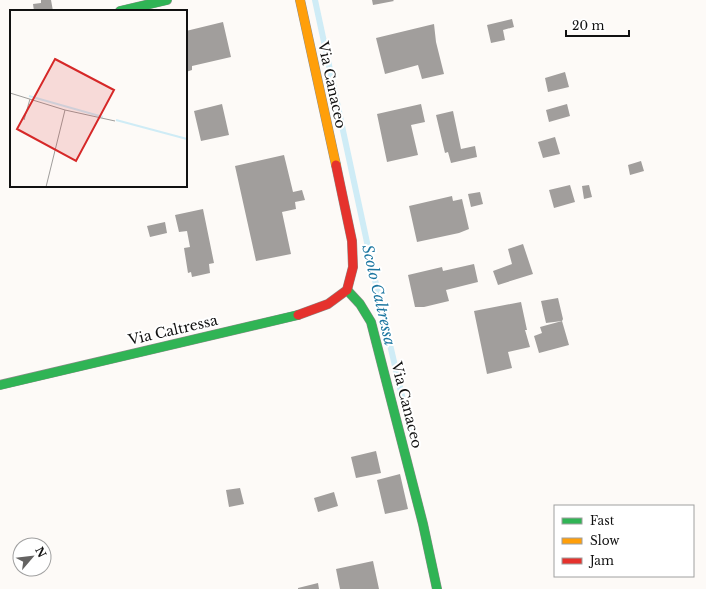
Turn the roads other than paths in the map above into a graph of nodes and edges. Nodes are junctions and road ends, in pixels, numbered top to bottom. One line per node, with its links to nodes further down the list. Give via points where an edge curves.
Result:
1 (167, 0): 3 (street)
2 (300, 0): 4 (street, Via Canaceo, via 352,241 353,268)
3 (124, 10)
4 (347, 290): 5 (street, Via Caltressa, via 328,304 304,314); 6 (street, Via Canaceo, via 371,322 423,524)
5 (0, 384)
6 (437, 589)

